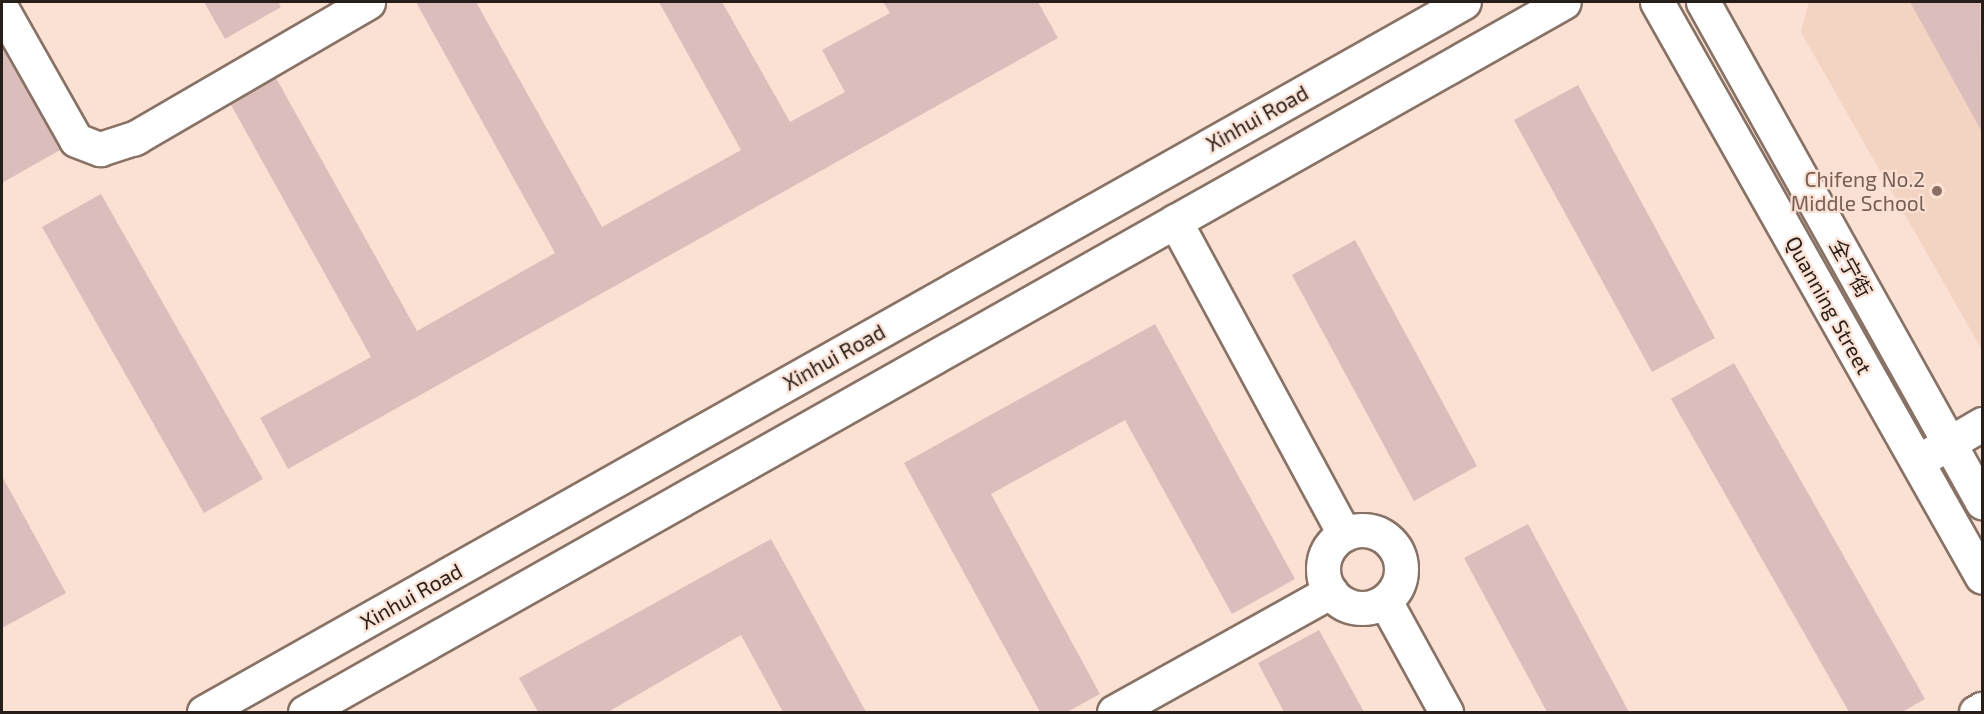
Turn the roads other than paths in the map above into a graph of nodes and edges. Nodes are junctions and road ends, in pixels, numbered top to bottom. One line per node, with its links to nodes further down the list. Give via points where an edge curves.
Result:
1 (368, 2): 6 (street, via 135,138 100,149 76,140)
2 (1464, 2): 17 (street, Xinhui Road)
3 (1564, 2): 7 (street)
4 (1657, 2): 10 (street, Quanning Street)
5 (1703, 2): 9 (street, 全宁街)
6 (2, 9)
7 (1175, 221): 12 (street); 18 (street)
8 (1983, 424): 9 (street)
9 (1949, 443): 10 (street); 11 (street, 全宁街)
10 (1917, 462): 13 (street, Quanning Street)
11 (1983, 502)
12 (1344, 534): 14 (street, via 1327,552 1323,566); 15 (street, via 1380,534 1398,554 1400,579)
13 (1983, 577)
14 (1331, 591): 15 (street, via 1357,608); 19 (street)
15 (1385, 601): 20 (street)
16 (1983, 708): 21 (street)
17 (204, 712)
18 (305, 712)
19 (1114, 712)
20 (1446, 712)
21 (1976, 712)

